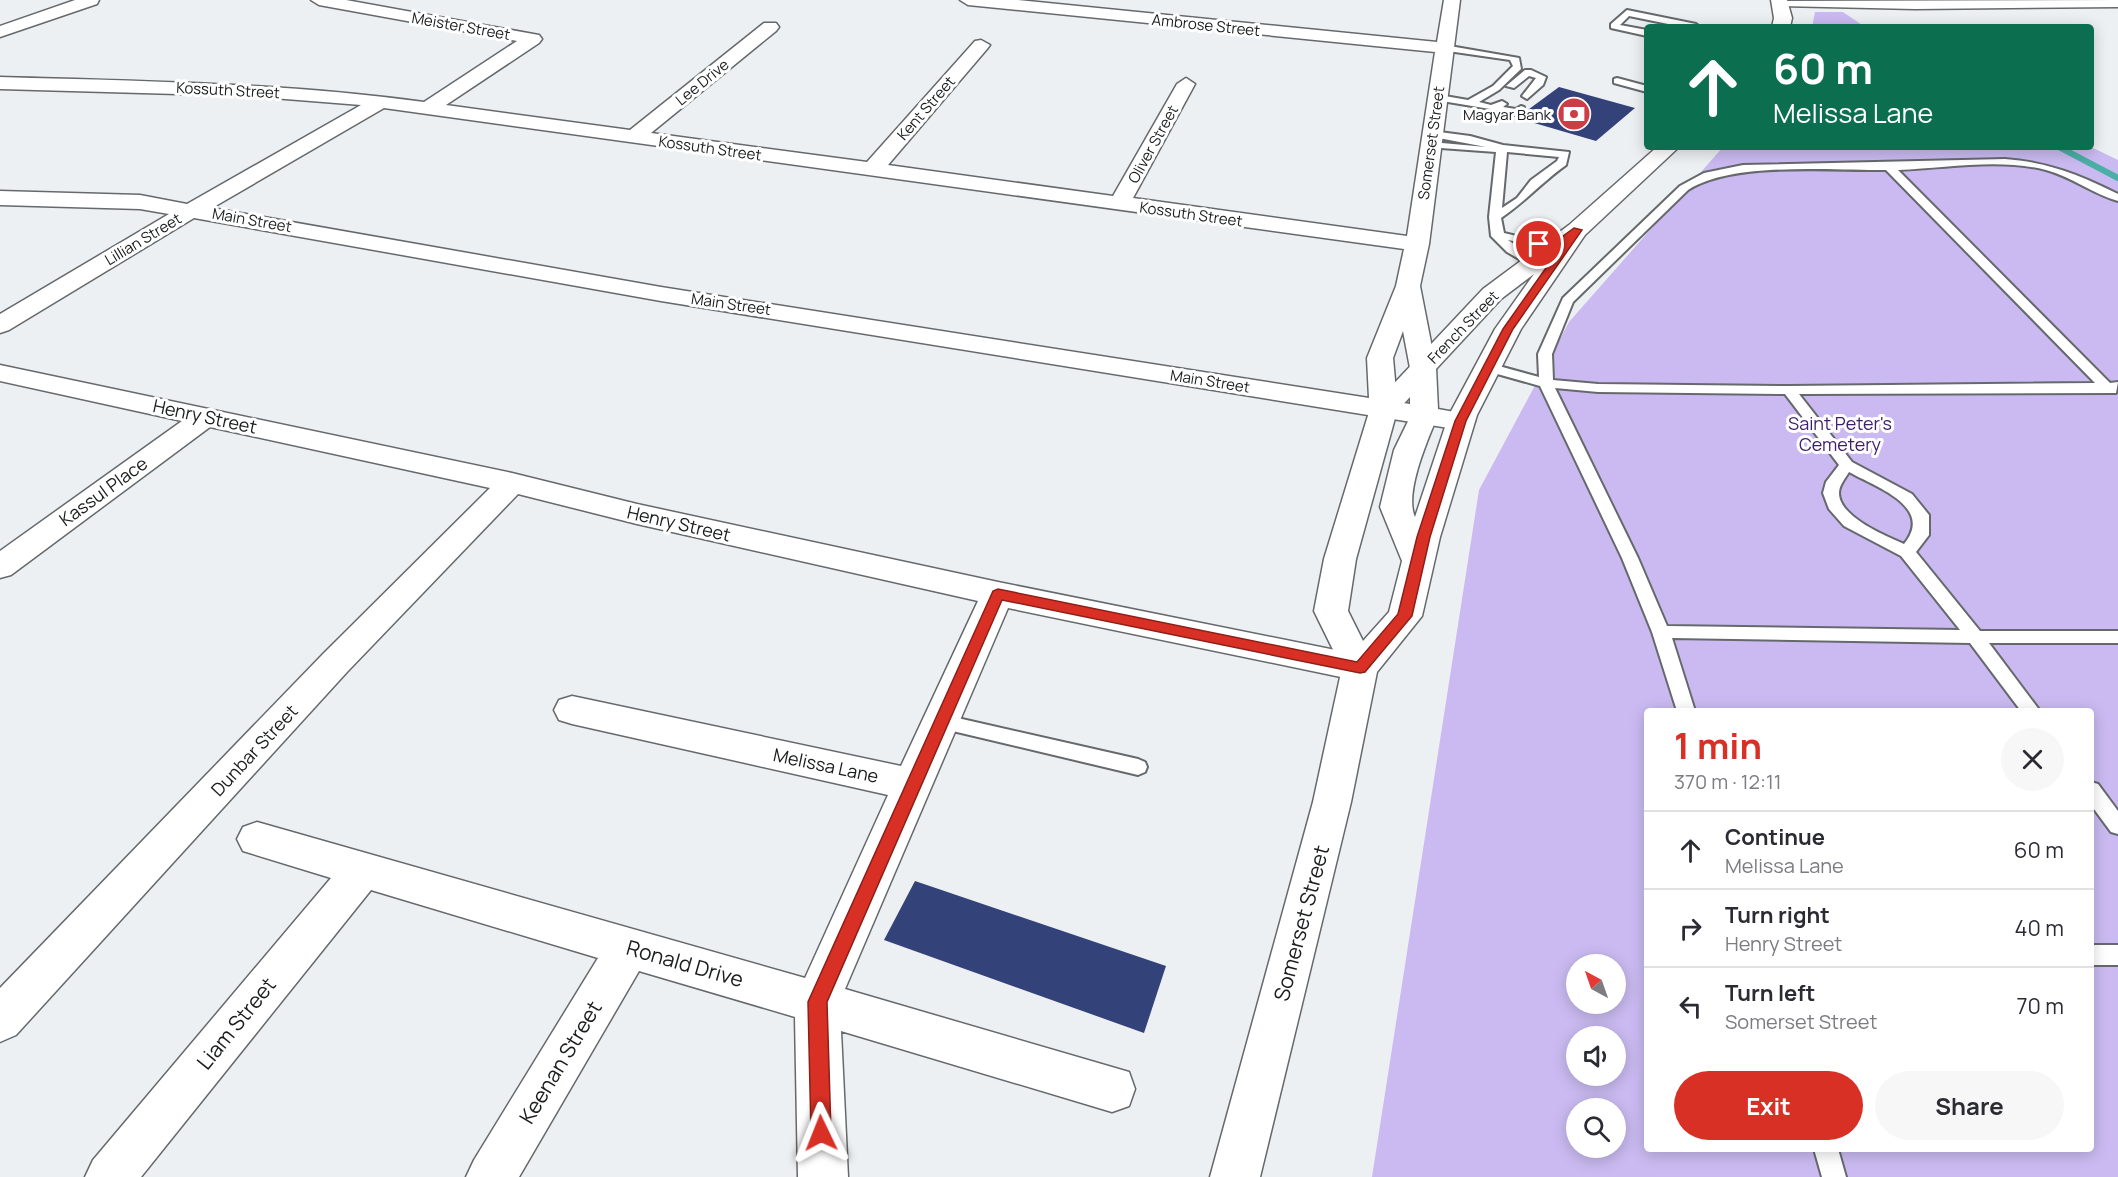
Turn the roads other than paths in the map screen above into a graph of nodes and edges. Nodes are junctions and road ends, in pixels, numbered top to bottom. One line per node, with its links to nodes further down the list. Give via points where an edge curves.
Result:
1 (91, 0): 10 (street)
2 (319, 0): 26 (street, Meister Street, via 533,39)
3 (968, 0): 13 (street, Ambrose Street)
4 (1452, 0): 13 (street, Somerset Street)
5 (1779, 1): 6 (street); 8 (street)
6 (2118, 2)
7 (1681, 24): 11 (lane, via 1628,13 1614,26)
8 (1781, 24)
9 (770, 27): 27 (street, Lee Drive)
10 (0, 32)
11 (1644, 32)
12 (981, 45): 32 (street, Kent Street)
13 (1444, 48): 14 (lane, via 1513,58); 21 (street, Somerset Street)
14 (1518, 67): 15 (lane); 24 (lane)
15 (1528, 72): 20 (lane, via 1529,81); 22 (lane, via 1551,84); 24 (lane, via 1492,101)
16 (1617, 81): 19 (lane)
17 (0, 83): 23 (street, Kossuth Street, via 248,90)
18 (1186, 84): 35 (street, Oliver Street)
19 (1644, 87)
20 (1516, 93)
21 (1439, 98): 24 (lane); 28 (street, Somerset Street)
22 (1531, 98)
23 (381, 102): 26 (street, Kossuth Street); 36 (street, Lillian Street)
24 (1475, 104): 25 (lane)
25 (1506, 107)
26 (428, 108): 27 (street, Kossuth Street)
27 (634, 137): 32 (street, Kossuth Street)
28 (1431, 140): 29 (lane, via 1470,139); 40 (street, Somerset Street)
29 (1502, 148): 37 (lane); 37 (lane, via 1565,154 1562,163 1535,182 1521,200)
30 (1666, 150): 38 (street, French Street)
31 (1889, 167): 34 (lane, via 2043,166); 48 (lane, via 1743,168 1708,174 1695,181 1567,301 1545,354); 50 (lane)
32 (872, 170): 35 (street, Kossuth Street)
33 (0, 198): 36 (street, Main Street, via 140,202)
34 (2118, 198)
35 (1119, 204): 40 (street, Kossuth Street)
36 (192, 210): 44 (street, Lillian Street); 51 (street, Main Street, via 661,294)
37 (1495, 217): 39 (lane)
38 (1577, 230): 41 (street, French Street); 45 (street, French Street, via 1508,329)
39 (1497, 236): 41 (lane); 42 (lane, via 1501,243)
40 (1417, 244): 43 (street, Somerset Street)
41 (1554, 248): 42 (street, French Street)
42 (1533, 263): 46 (street, French Street, via 1492,294)
43 (1408, 286): 46 (street, Somerset Street); 51 (street, Somerset Street, via 1380,358)
44 (0, 326)
45 (1488, 366): 48 (lane); 54 (street, French Street)
46 (1423, 369): 51 (street, French Street); 52 (street, Somerset Street)
47 (0, 373): 53 (street, Henry Street)
48 (1546, 383): 49 (lane, via 1598,388); 61 (lane, via 1630,558)
49 (1790, 390): 50 (lane); 55 (lane)
50 (2114, 390)
51 (1384, 409): 52 (street, Main Street); 64 (street, Somerset Street, via 1340,559 1331,611)
52 (1424, 415): 54 (street, Main Street); 58 (street, via 1409,450 1395,507)
53 (207, 416): 56 (street, Henry Street); 59 (street, Kassul Place)
54 (1461, 421): 58 (street, Somerset Street)
55 (1847, 465): 57 (lane, via 1907,498 1921,515 1921,535); 57 (lane, via 1834,482 1834,505 1850,522)
56 (512, 483): 60 (street, Henry Street); 79 (street, Dunbar Street, via 335,663)
57 (1907, 552): 62 (lane)
58 (1418, 560): 64 (street, Somerset Street, via 1405,616)
59 (0, 567)
60 (998, 594): 64 (street, Henry Street); 68 (street)
61 (1660, 632): 62 (lane); 65 (lane)
62 (1975, 636): 63 (lane); 66 (lane)
63 (2118, 636)
64 (1360, 668): 85 (street, Somerset Street, via 1332,802)
65 (1685, 708)
66 (2029, 708)
67 (572, 710): 70 (street, Melissa Lane)
68 (940, 721): 69 (lane); 70 (street)
69 (1138, 767)
70 (912, 784): 78 (street)
71 (2094, 794): 72 (lane)
72 (2118, 826)
73 (257, 839): 74 (street, Ronald Drive)
74 (363, 870): 75 (street, Ronald Drive); 82 (street, Liam Street)
75 (629, 947): 78 (street, Ronald Drive); 83 (street, Keenan Street)
76 (2094, 955): 77 (lane)
77 (2118, 955)
78 (818, 1002): 80 (street, Ronald Drive); 84 (street)
79 (0, 1020)
80 (1112, 1089)
81 (1827, 1152): 86 (lane)
82 (110, 1177)
83 (491, 1177)
84 (823, 1177)
85 (1235, 1177)
86 (1834, 1177)

